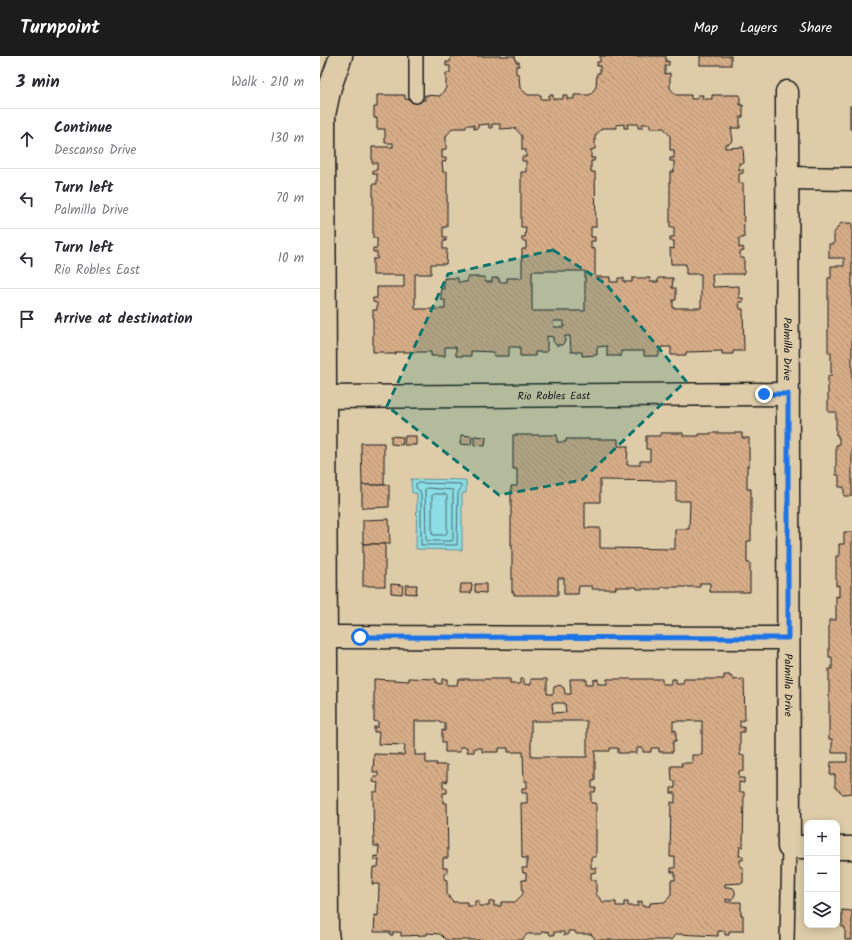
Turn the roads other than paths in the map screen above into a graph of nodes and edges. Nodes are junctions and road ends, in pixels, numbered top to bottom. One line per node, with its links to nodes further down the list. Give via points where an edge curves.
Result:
1 (341, 56): 8 (street, via 324,115)
2 (416, 56): 4 (lane)
3 (787, 92): 5 (street, Palmilla Drive)
4 (416, 96)
5 (787, 178): 6 (street); 7 (street, Palmilla Drive)
6 (852, 179)
7 (788, 394): 8 (street, Rio Robles East); 10 (street, Palmilla Drive)
8 (323, 397): 9 (street)
9 (323, 637): 10 (street); 14 (street)
10 (788, 638): 11 (street, Palmilla Drive)
11 (798, 847): 15 (lane)
12 (840, 848): 13 (street)
13 (852, 848)
14 (328, 940)
15 (787, 940)

